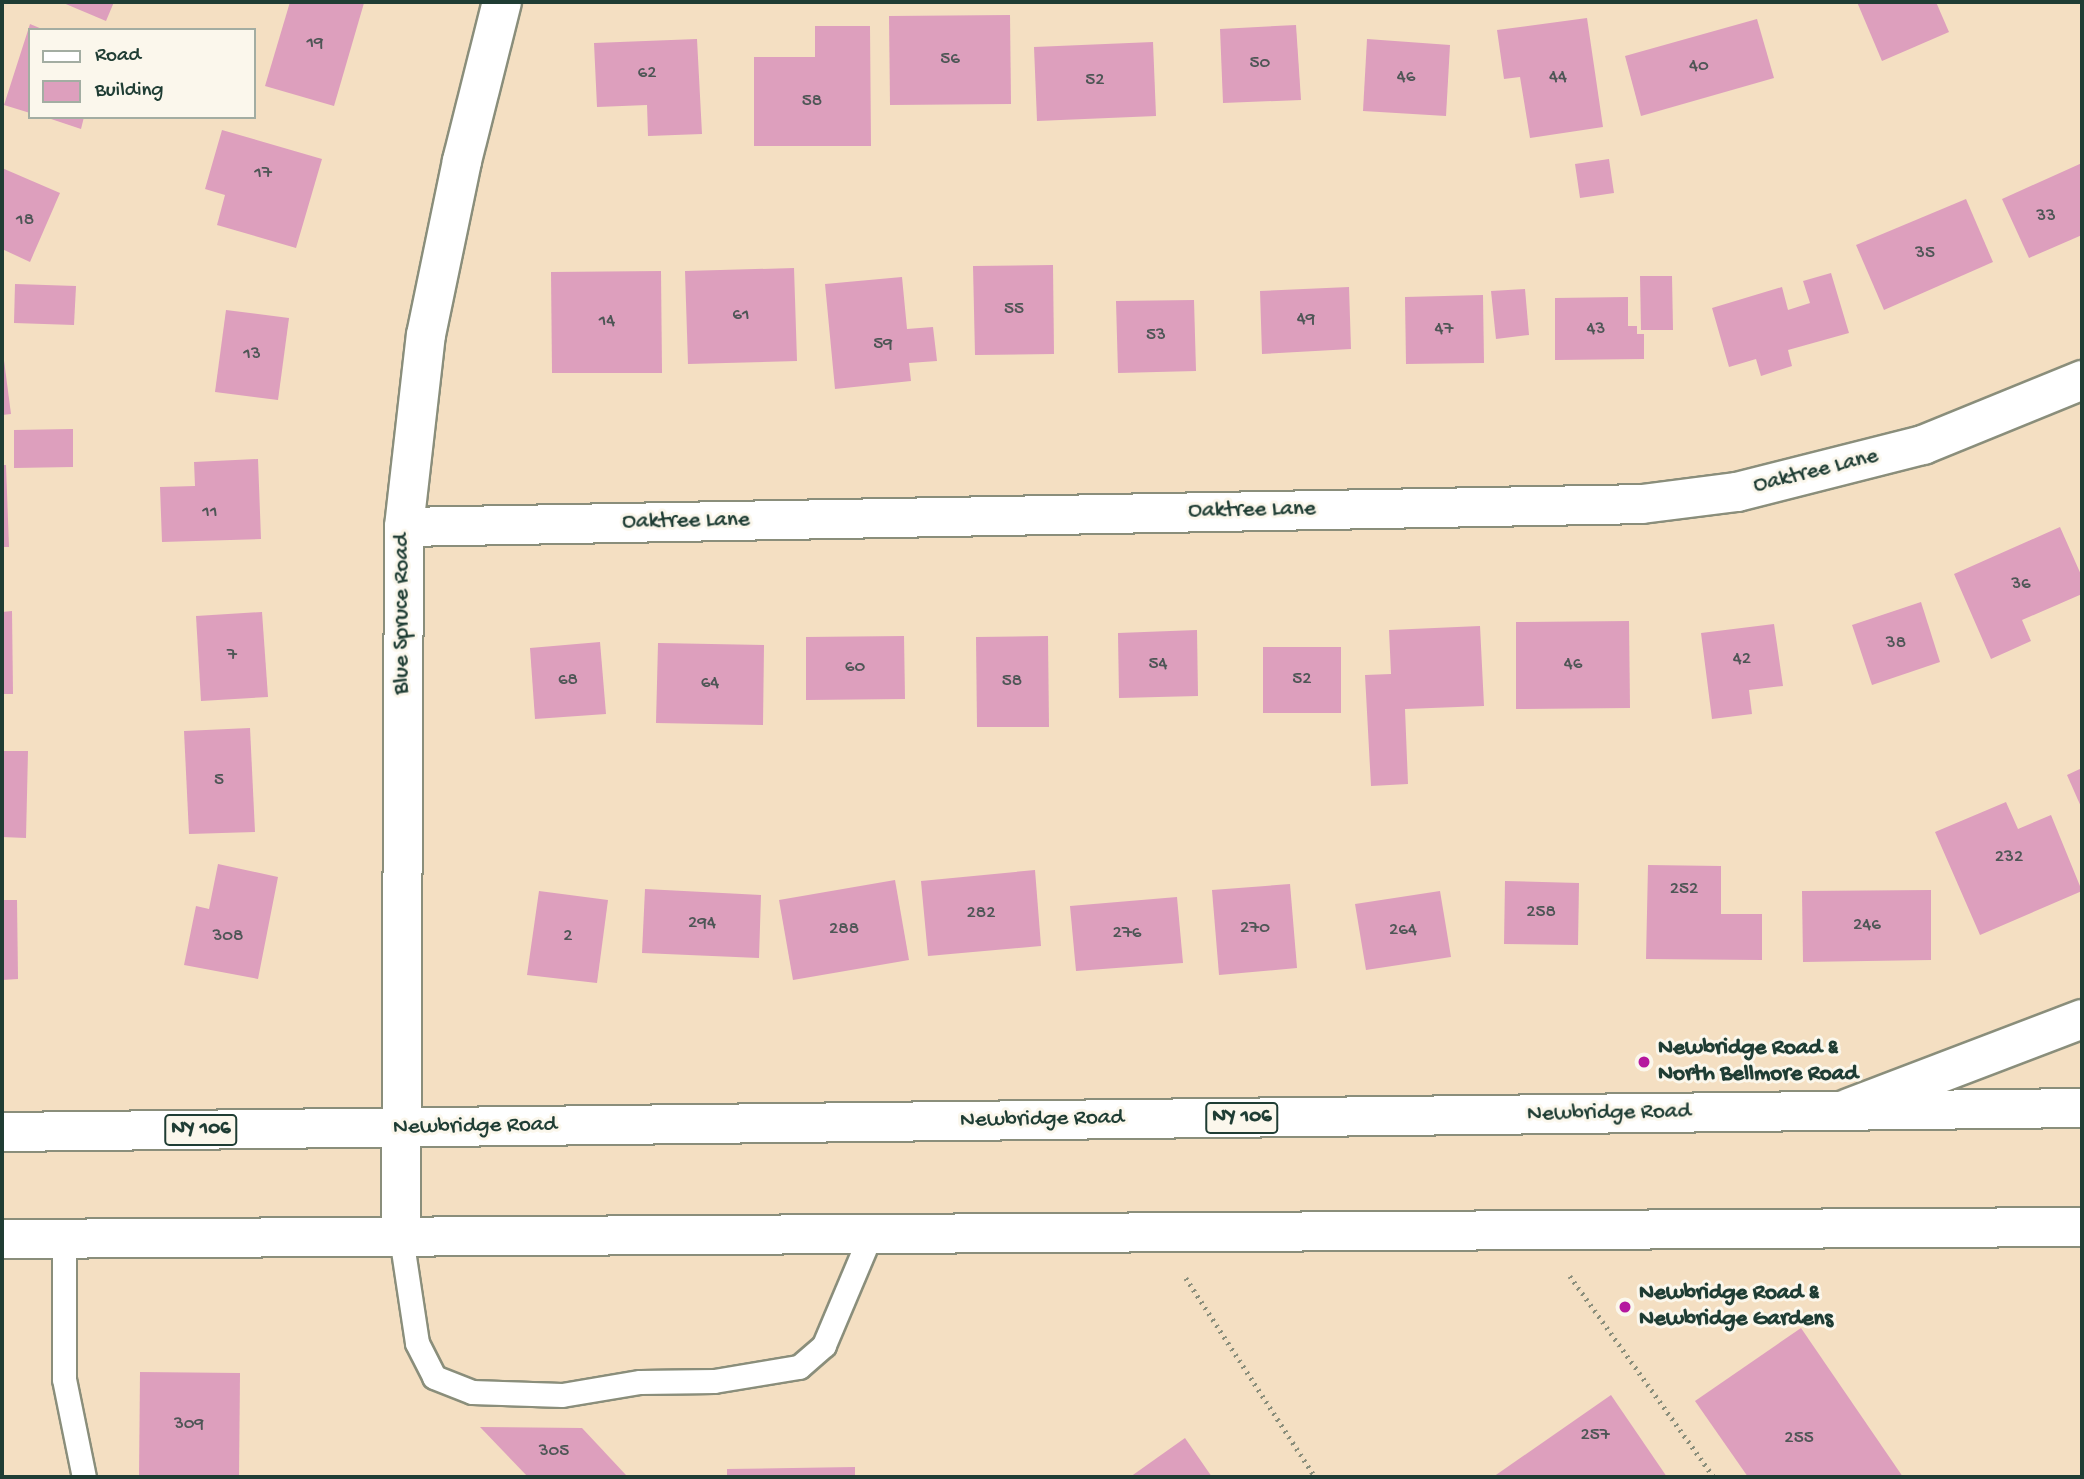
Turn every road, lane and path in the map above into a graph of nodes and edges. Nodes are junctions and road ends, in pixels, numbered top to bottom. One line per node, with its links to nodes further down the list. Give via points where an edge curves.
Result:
1 (502, 2): 3 (main road, Blue Spruce Road, via 461,161 426,335)
2 (2082, 380): 3 (main road, Oaktree Lane, via 1923,445 1737,492 1642,504)
3 (404, 527): 7 (main road, Blue Spruce Road)
4 (2082, 1019): 6 (main road, via 1987,1059)
5 (2082, 1108): 6 (main road, Newbridge Road / NY 106)
6 (1839, 1111): 7 (main road, Newbridge Road / NY 106)
7 (401, 1128): 8 (main road, Newbridge Road / NY 106); 13 (main road, Blue Spruce Road)
8 (2, 1132)
9 (2082, 1227): 10 (main road)
10 (1537, 1230): 11 (main road); 18 (path)
11 (1157, 1232): 12 (main road); 17 (path)
12 (871, 1234): 13 (main road); 13 (lane, via 824,1345 799,1367 713,1381 640,1382 562,1395 472,1392 434,1377 417,1343)
13 (401, 1237): 15 (main road)
14 (2, 1239): 15 (main road)
15 (64, 1239): 16 (lane, via 64,1379)
16 (84, 1477)
17 (1315, 1477)
18 (1714, 1477)

